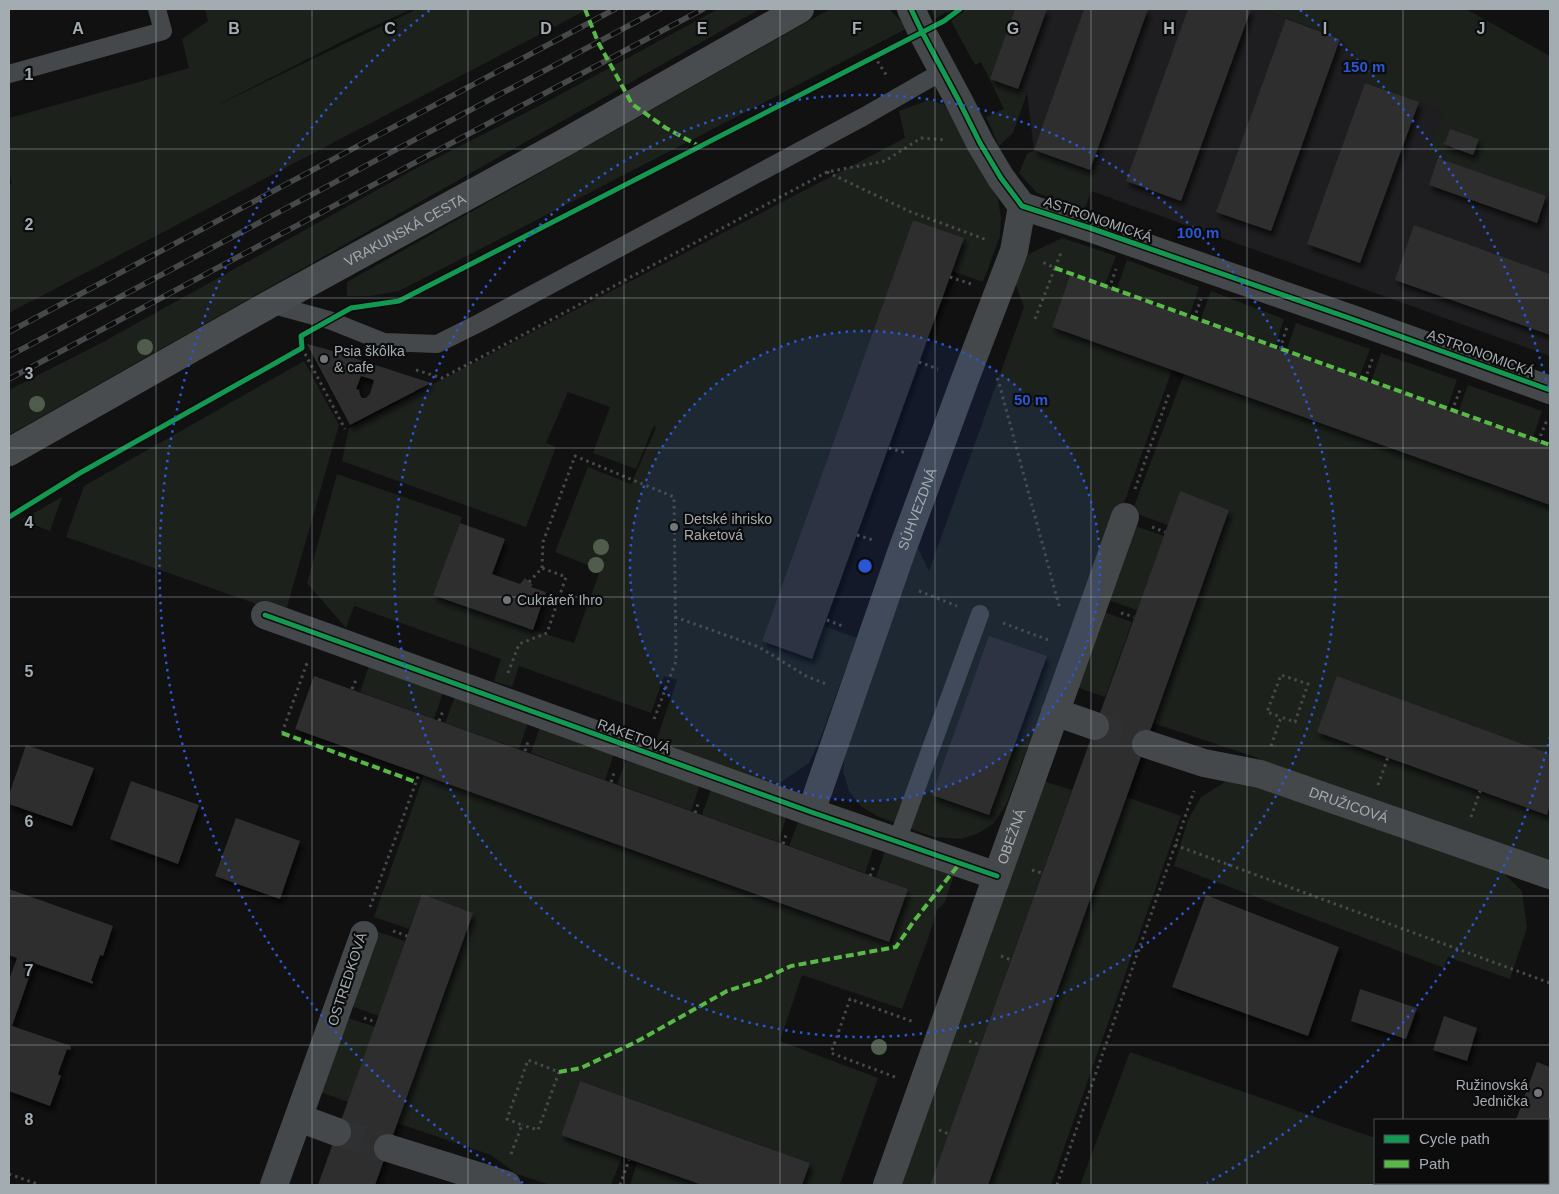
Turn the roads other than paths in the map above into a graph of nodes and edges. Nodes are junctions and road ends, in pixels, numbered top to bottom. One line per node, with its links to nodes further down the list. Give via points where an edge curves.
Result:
1 (157, 9): 5 (lane, via 163,32)
2 (800, 9): 7 (main road, VRAKUNSKÁ CESTA)
3 (912, 9): 4 (street, ASTRONOMICKÁ)
4 (943, 71): 6 (street, ASTRONOMICKÁ, via 980,143); 7 (lane, via 854,122 437,344 384,342 329,320)
5 (9, 74)
6 (1022, 206): 8 (street, ASTRONOMICKÁ); 16 (street, SÚHVEZDNÁ, via 1014,251 899,558)
7 (270, 304): 9 (main road, VRAKUNSKÁ CESTA)
8 (1550, 390)
9 (9, 452)
10 (1125, 517): 13 (street, OBEŽNÁ)
11 (980, 614): 17 (lane)
12 (265, 615): 16 (street, RAKETOVÁ)
13 (1055, 712): 14 (street); 19 (street, OBEŽNÁ)
14 (1095, 726)
15 (1146, 744): 18 (street, DRUŽICOVÁ, via 1204,763 1260,774)
16 (811, 812): 17 (street, RAKETOVÁ)
17 (897, 841): 19 (street, RAKETOVÁ)
18 (1550, 875)
19 (997, 876): 26 (street, OBEŽNÁ)
20 (364, 935): 21 (street, OSTREDKOVÁ)
21 (299, 1118): 22 (street); 25 (street, OSTREDKOVÁ)
22 (337, 1132)
23 (388, 1148): 24 (street)
24 (504, 1184)
25 (274, 1185)
26 (887, 1185)

